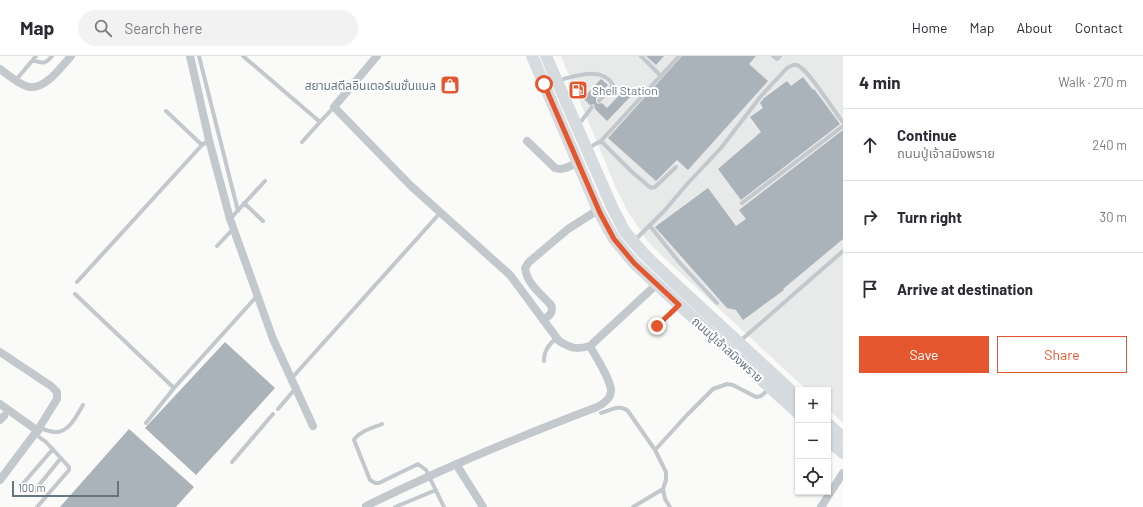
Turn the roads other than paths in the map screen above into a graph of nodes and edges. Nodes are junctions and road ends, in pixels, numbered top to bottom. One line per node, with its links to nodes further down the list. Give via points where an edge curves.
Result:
1 (36, 56): 14 (lane)
2 (52, 56): 14 (lane, via 45,63)
3 (71, 56): 17 (street, via 57,72 39,86 32,88)
4 (190, 56): 27 (street)
5 (199, 56): 38 (lane)
6 (243, 56): 23 (lane)
7 (377, 56): 20 (street)
8 (546, 56): 18 (main road, ถนนปู่เจ้าสมิงพราย)
9 (641, 56): 16 (lane)
10 (678, 56): 16 (lane)
11 (773, 56): 12 (lane, via 777,59)
12 (780, 56)
13 (535, 57): 33 (main road, ถนนปู่เจ้าสมิงพราย)
14 (33, 60): 17 (lane)
15 (0, 69): 17 (street)
16 (661, 76): 29 (lane)
17 (16, 80)
18 (557, 81): 19 (lane, via 586,74 604,75 613,85); 25 (main road, ถนนปู่เจ้าสมิงพราย)
19 (599, 101)
20 (334, 107): 23 (lane); 40 (street)
21 (592, 107): 25 (lane)
22 (166, 111): 31 (lane)
23 (320, 122): 30 (lane)
24 (843, 122): 43 (lane, via 812,79 801,67 792,65 761,96 721,148)
25 (576, 126): 32 (main road, ถนนปู่เจ้าสมิงพราย)
26 (843, 126): 37 (lane)
27 (209, 140): 31 (lane); 41 (street)
28 (527, 141): 33 (street, via 559,170)
29 (601, 141): 32 (lane); 34 (lane, via 651,188 655,188)
30 (302, 142)
31 (202, 145): 48 (lane)
32 (586, 149): 45 (main road, ถนนปู่เจ้าสมิงพราย, via 612,208)
33 (578, 162): 39 (main road, ถนนปู่เจ้าสมิงพราย)
34 (676, 167)
35 (265, 181): 36 (lane)
36 (244, 203): 38 (lane); 42 (lane)
37 (742, 203)
38 (238, 210): 41 (lane)
39 (598, 210): 49 (main road, ถนนปู่เจ้าสมิงพราย, via 614,239); 54 (street, via 568,229 525,268 531,284 553,309)
40 (440, 213): 54 (street, via 510,275); 61 (lane)
41 (230, 219): 44 (street)
42 (263, 221)
43 (650, 226): 45 (lane); 52 (lane)
44 (233, 229): 46 (lane); 51 (street)
45 (633, 242): 57 (main road, ถนนปู่เจ้าสมิงพราย)
46 (217, 246)
47 (843, 252): 57 (lane)
48 (77, 282)
49 (656, 284): 53 (main road, ถนนปู่เจ้าสมิงพราย); 58 (street)
50 (76, 294): 62 (lane)
51 (257, 295): 61 (street); 62 (lane)
52 (716, 303)
53 (679, 305): 55 (lane); 64 (main road, ถนนปู่เจ้าสมิงพราย)
54 (543, 320): 56 (street)
55 (657, 326)
56 (557, 338): 58 (street, via 568,347 579,349); 60 (lane, via 544,353)
57 (738, 342): 65 (main road, ถนนปู่เจ้าสมิงพราย)
58 (590, 346): 84 (street, via 611,387 609,397 604,403)
59 (0, 352): 76 (street, via 57,392 57,399)
60 (544, 361)
61 (291, 379): 63 (street)
62 (174, 388): 72 (lane)
63 (296, 388): 68 (lane); 74 (street)
64 (770, 388): 69 (main road, ถนนปู่เจ้าสมิงพราย); 80 (lane, via 756,397 733,385 727,384 713,389)
65 (795, 393)
66 (0, 404): 76 (street)
67 (83, 405): 76 (lane, via 70,425 60,432)
68 (278, 409)
69 (795, 410)
70 (601, 413): 80 (lane, via 625,408)
71 (273, 414): 83 (lane)
72 (146, 423)
73 (382, 424): 86 (lane, via 360,433 354,440 370,480 379,483 418,464)
74 (313, 426)
75 (831, 427): 77 (main road)
76 (37, 431): 79 (lane); 87 (street)
77 (843, 438)
78 (831, 443): 81 (main road)
79 (53, 449): 82 (lane); 88 (lane)
80 (655, 450): 89 (lane, via 666,472)
81 (843, 453)
82 (61, 458): 90 (lane); 93 (lane, via 68,470)
83 (232, 462)
84 (456, 464): 86 (street); 96 (street)
85 (843, 473): 99 (street)
86 (429, 476): 91 (lane); 92 (street)
87 (0, 480)
88 (20, 487)
89 (663, 489): 97 (lane); 98 (lane)
90 (35, 490)
91 (436, 490): 94 (lane); 95 (lane)
92 (366, 506)
93 (37, 507)
94 (395, 507)
95 (444, 507)
96 (483, 507)
97 (633, 507)
98 (670, 507)
99 (821, 507)

